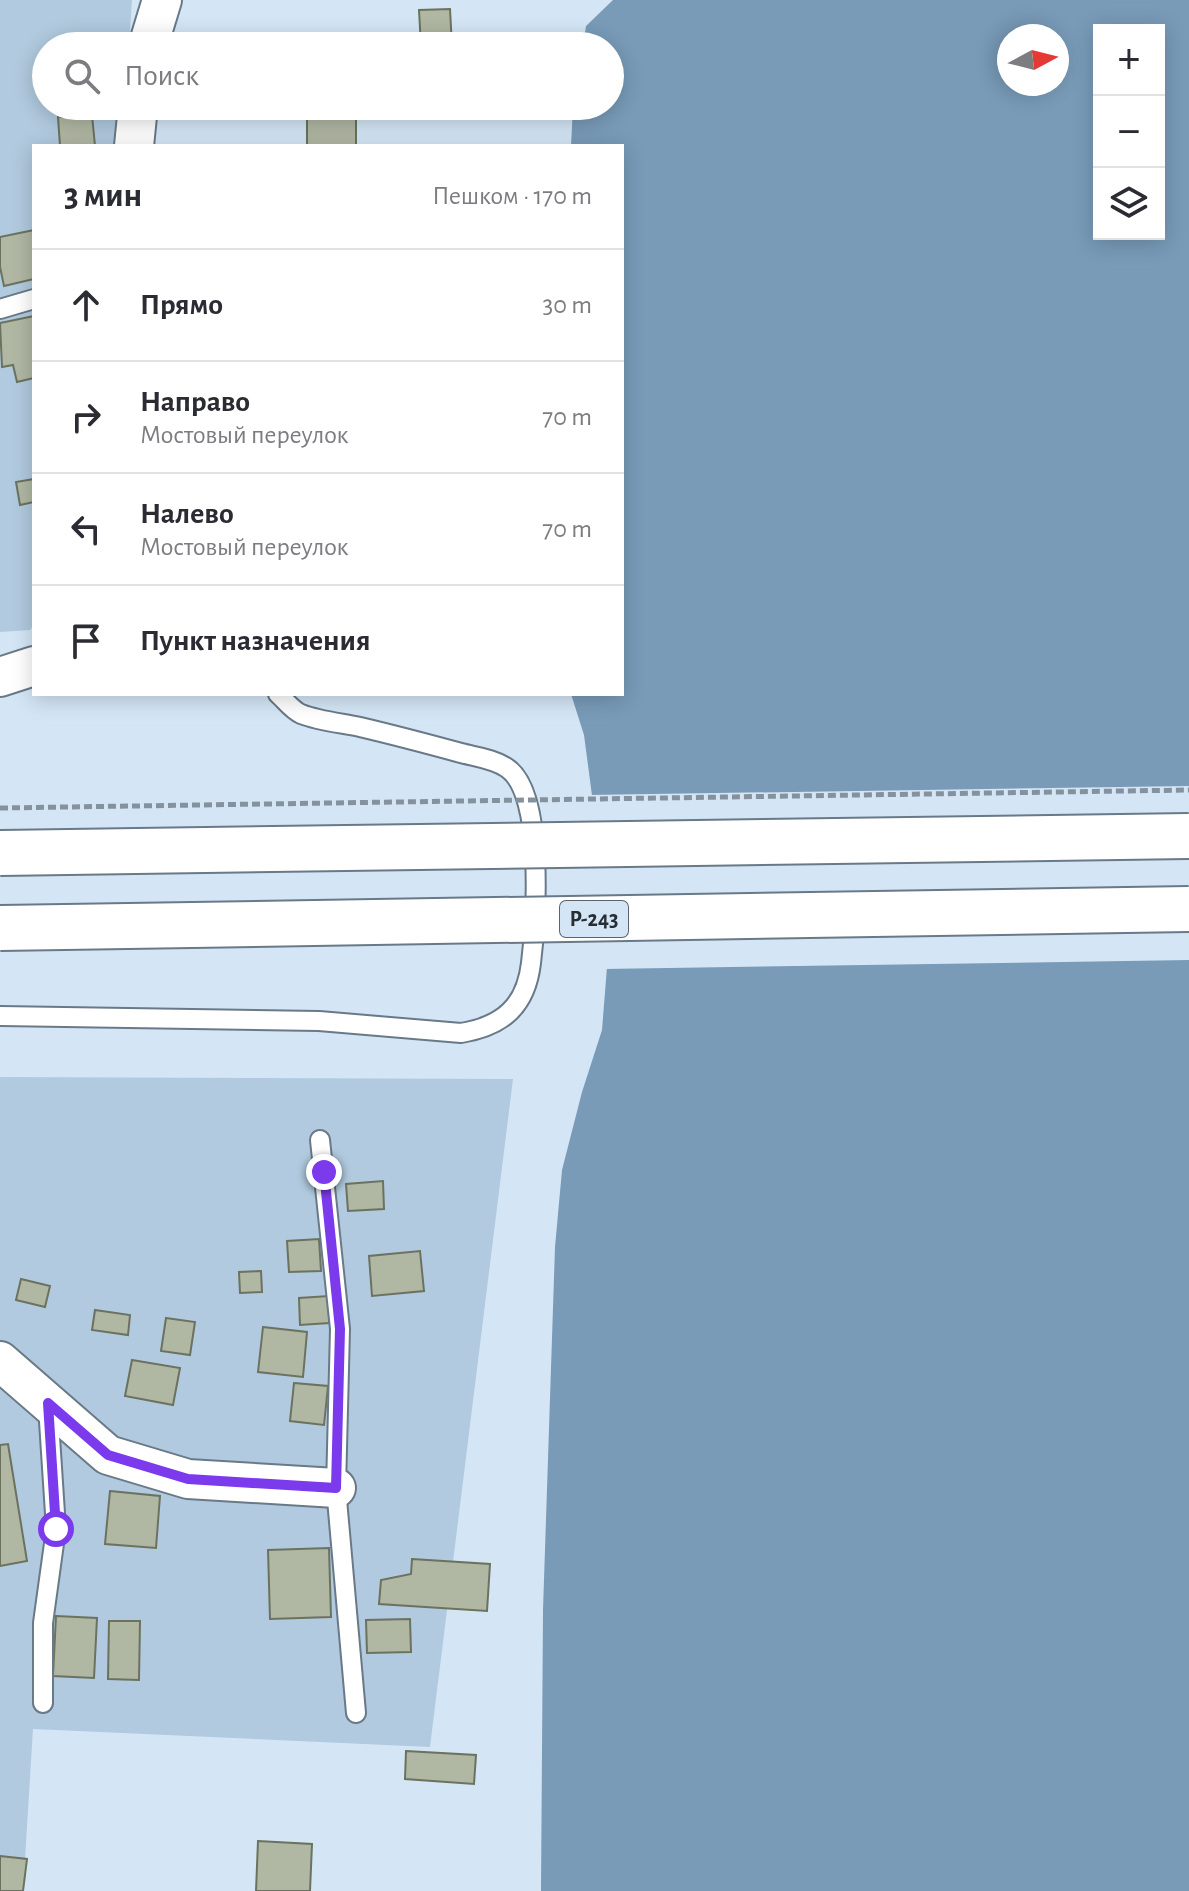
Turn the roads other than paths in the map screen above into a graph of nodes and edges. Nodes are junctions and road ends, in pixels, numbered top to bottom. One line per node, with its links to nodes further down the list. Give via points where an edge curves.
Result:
1 (162, 0): 2 (street)
2 (152, 32)
3 (137, 120): 4 (street)
4 (134, 144)
5 (32, 300): 6 (lane)
6 (0, 309)
7 (32, 667): 8 (street)
8 (0, 677)
9 (280, 696): 14 (lane, via 298,713 402,736 510,769 529,800 535,842 535,934 529,980 520,1002 501,1020 461,1033 319,1021)
10 (1189, 836): 11 (highway, bridge)
11 (0, 853)
12 (1189, 909): 13 (highway, Р-243, bridge)
13 (0, 928)
14 (0, 1016)
15 (320, 1140): 18 (lane, via 340,1329)
16 (0, 1361): 17 (street)
17 (48, 1403): 18 (street, via 108,1455 188,1479); 19 (lane, via 56,1529 43,1623)
18 (336, 1488): 20 (lane)
19 (43, 1703)
20 (356, 1713)

